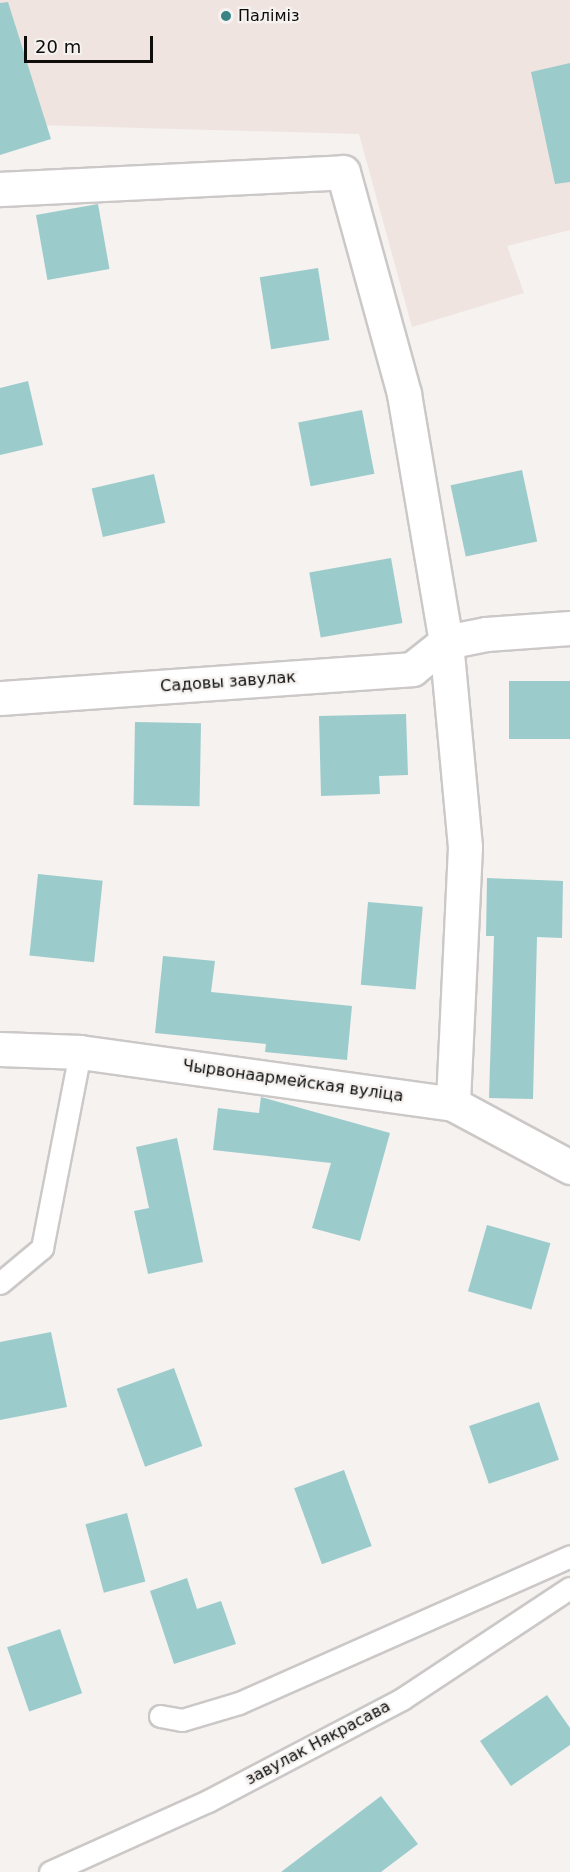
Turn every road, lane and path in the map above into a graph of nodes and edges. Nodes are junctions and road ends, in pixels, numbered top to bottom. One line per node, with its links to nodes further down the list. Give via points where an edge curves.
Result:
1 (0, 189): 3 (street, via 343,172 404,394)
2 (570, 628): 3 (street, via 486,634)
3 (447, 642): 4 (street, Садовы завулак, via 412,669); 7 (street, via 465,847)
4 (0, 698)
5 (0, 1049): 6 (street, Чырвонаармейская вуліца)
6 (80, 1052): 7 (street, Чырвонаармейская вуліца); 9 (lane, via 42,1248)
7 (453, 1104): 8 (street, Чырвонаармейская вуліца)
8 (570, 1167)
9 (0, 1283)
10 (570, 1556): 12 (lane, via 217,1712 182,1720)
11 (570, 1588): 13 (lane, завулак Някрасава, via 402,1699 208,1801)
12 (160, 1716)
13 (50, 1872)

